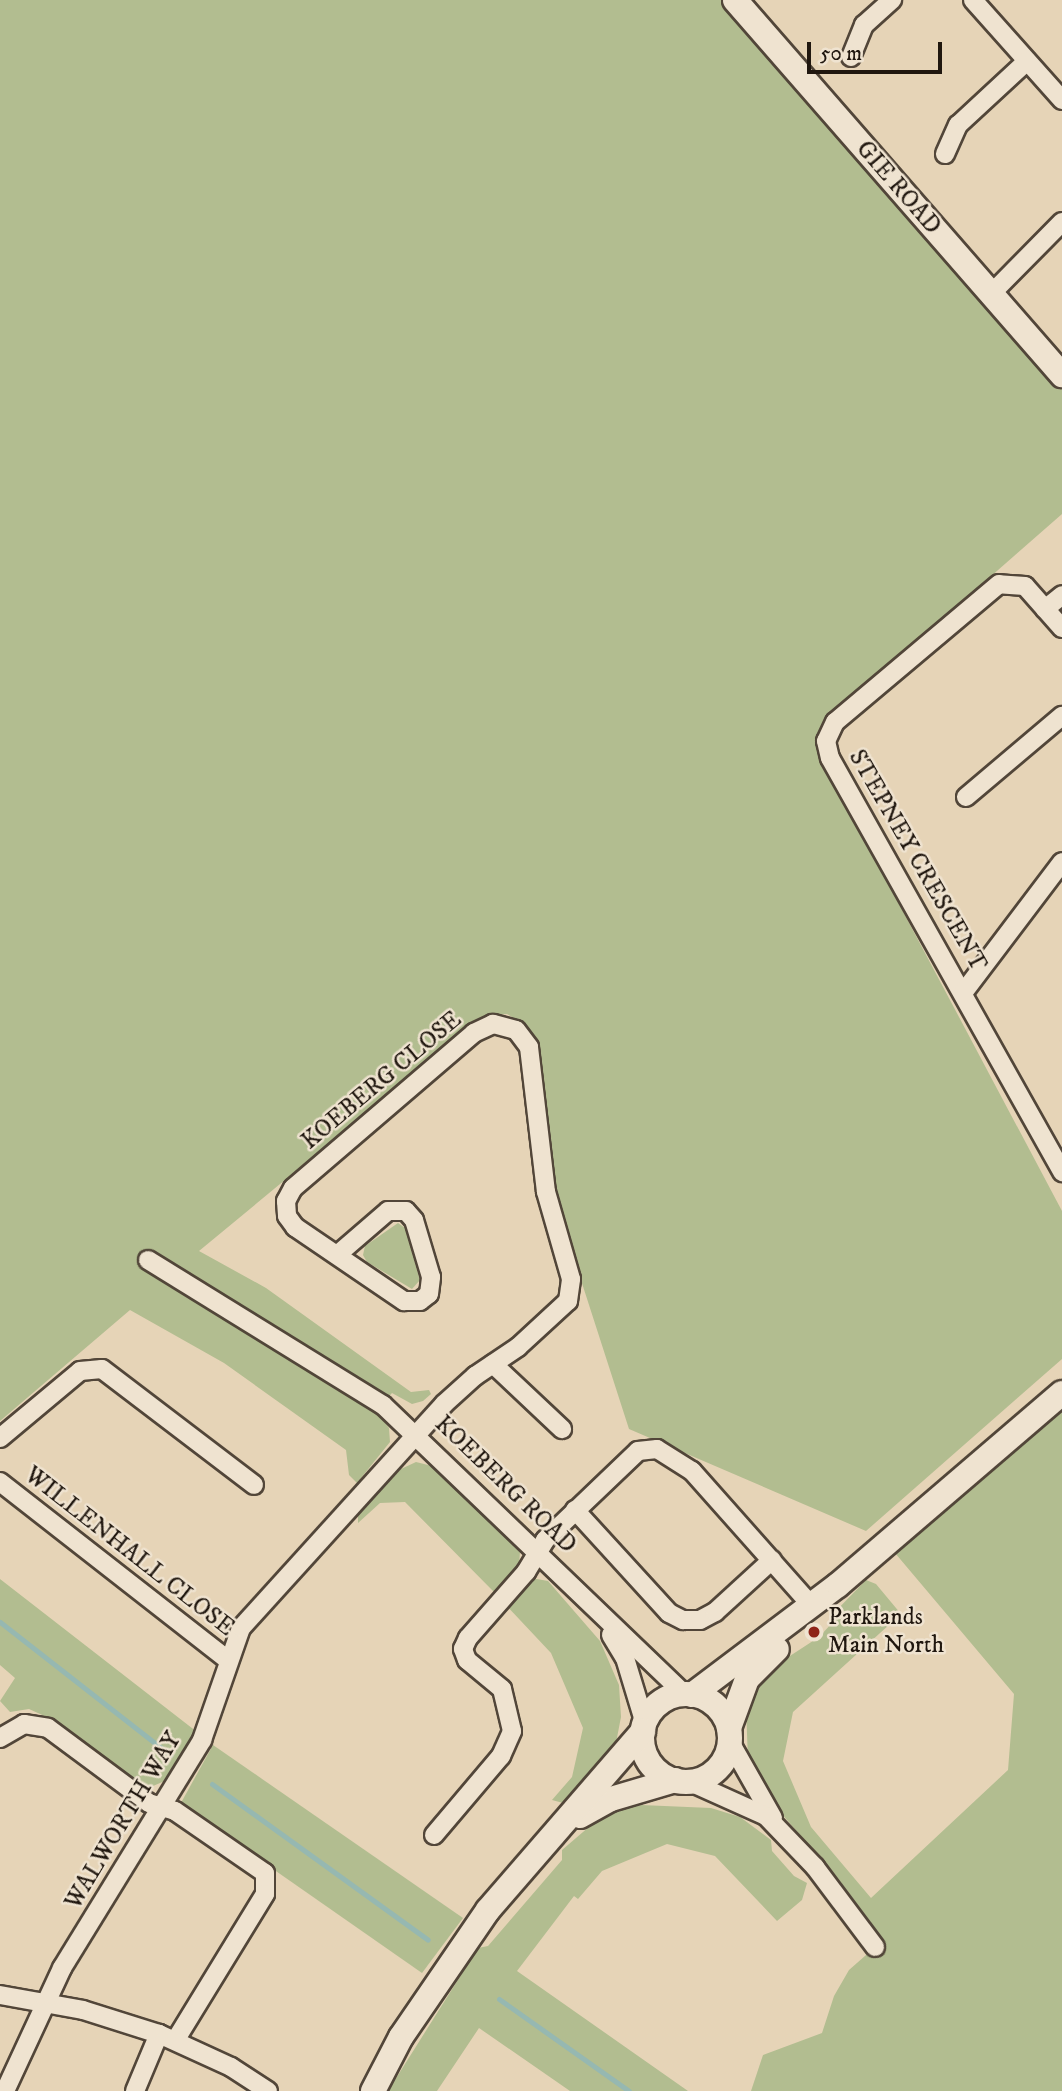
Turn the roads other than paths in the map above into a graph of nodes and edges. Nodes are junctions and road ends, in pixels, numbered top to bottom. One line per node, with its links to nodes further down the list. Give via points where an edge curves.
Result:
1 (735, 0): 9 (street, GIE ROAD)
2 (892, 0): 4 (street, via 864,26)
3 (973, 0): 5 (street)
4 (851, 57)
5 (1027, 61): 6 (street); 7 (street, via 958,125)
6 (1062, 100)
7 (945, 154)
8 (1062, 222): 9 (street)
9 (987, 289): 10 (street, GIE ROAD)
10 (1062, 374)
11 (1062, 595): 12 (street)
12 (1045, 609): 13 (street, STEPNEY CRESCENT); 17 (street, STEPNEY CRESCENT, via 1019,583 993,587 827,734 830,758)
13 (1062, 628)
14 (1062, 716): 15 (street)
15 (966, 797)
16 (1062, 862): 17 (street, STEPNEY CRESCENT)
17 (963, 993): 18 (street)
18 (1057, 1152): 19 (street)
19 (1062, 1172)
20 (337, 1255): 20 (street, KOEBERG CLOSE, via 404,1301 420,1301 431,1289 414,1220 406,1211 388,1211); 22 (street, KOEBERG CLOSE, via 290,1222 286,1201 293,1188 474,1033 493,1024 516,1030 529,1047 546,1192 571,1286 558,1312)
21 (148, 1260): 25 (street, KOEBERG ROAD, via 383,1405)
22 (493, 1364): 24 (street); 25 (street, KOEBERG CLOSE)
23 (1062, 1393): 32 (street)
24 (562, 1429)
25 (416, 1432): 30 (street, KOEBERG ROAD); 35 (street, WALWORTH WAY, via 278,1583 241,1628)
26 (0, 1438): 28 (street, via 80,1371 102,1369)
27 (0, 1482): 35 (street, WILLENHALL CLOSE)
28 (254, 1485)
29 (575, 1510): 30 (street); 31 (street, via 669,1613 683,1620 700,1620 715,1612); 31 (street, via 638,1451 657,1449 692,1471)
30 (539, 1550): 33 (street, KOEBERG ROAD); 42 (street, via 464,1649 467,1660 502,1689 512,1731 501,1756)
31 (772, 1560): 34 (street)
32 (838, 1586): 34 (street); 38 (street, via 747,1679)
33 (588, 1604): 36 (street, KOEBERG ROAD); 37 (street, KOEBERG ROAD, via 625,1658)
34 (810, 1604): 36 (street)
35 (228, 1660): 41 (street, WALWORTH WAY, via 202,1740)
36 (688, 1694): 37 (street, via 664,1700); 38 (street, via 716,1705)
37 (644, 1727): 40 (street, via 649,1762); 44 (street)
38 (729, 1735): 40 (street, via 717,1769); 43 (street, via 759,1799)
39 (0, 1738): 41 (street, via 24,1724 48,1728 149,1803)
40 (682, 1781): 43 (street, via 766,1816); 44 (street, via 635,1790 584,1812)
41 (163, 1807): 47 (street, WALWORTH WAY, via 62,1968); 48 (street, via 261,1868 268,1884)
42 (434, 1835)
43 (794, 1845): 45 (street)
44 (526, 1866): 52 (street, via 445,1968)
45 (875, 1947)
46 (0, 1995): 47 (street)
47 (46, 2004): 48 (street, via 83,2010); 49 (street, WALWORTH WAY)
48 (167, 2037): 50 (street); 51 (street, via 231,2067)
49 (5, 2091)
50 (135, 2091)
51 (268, 2091)
52 (373, 2091)

